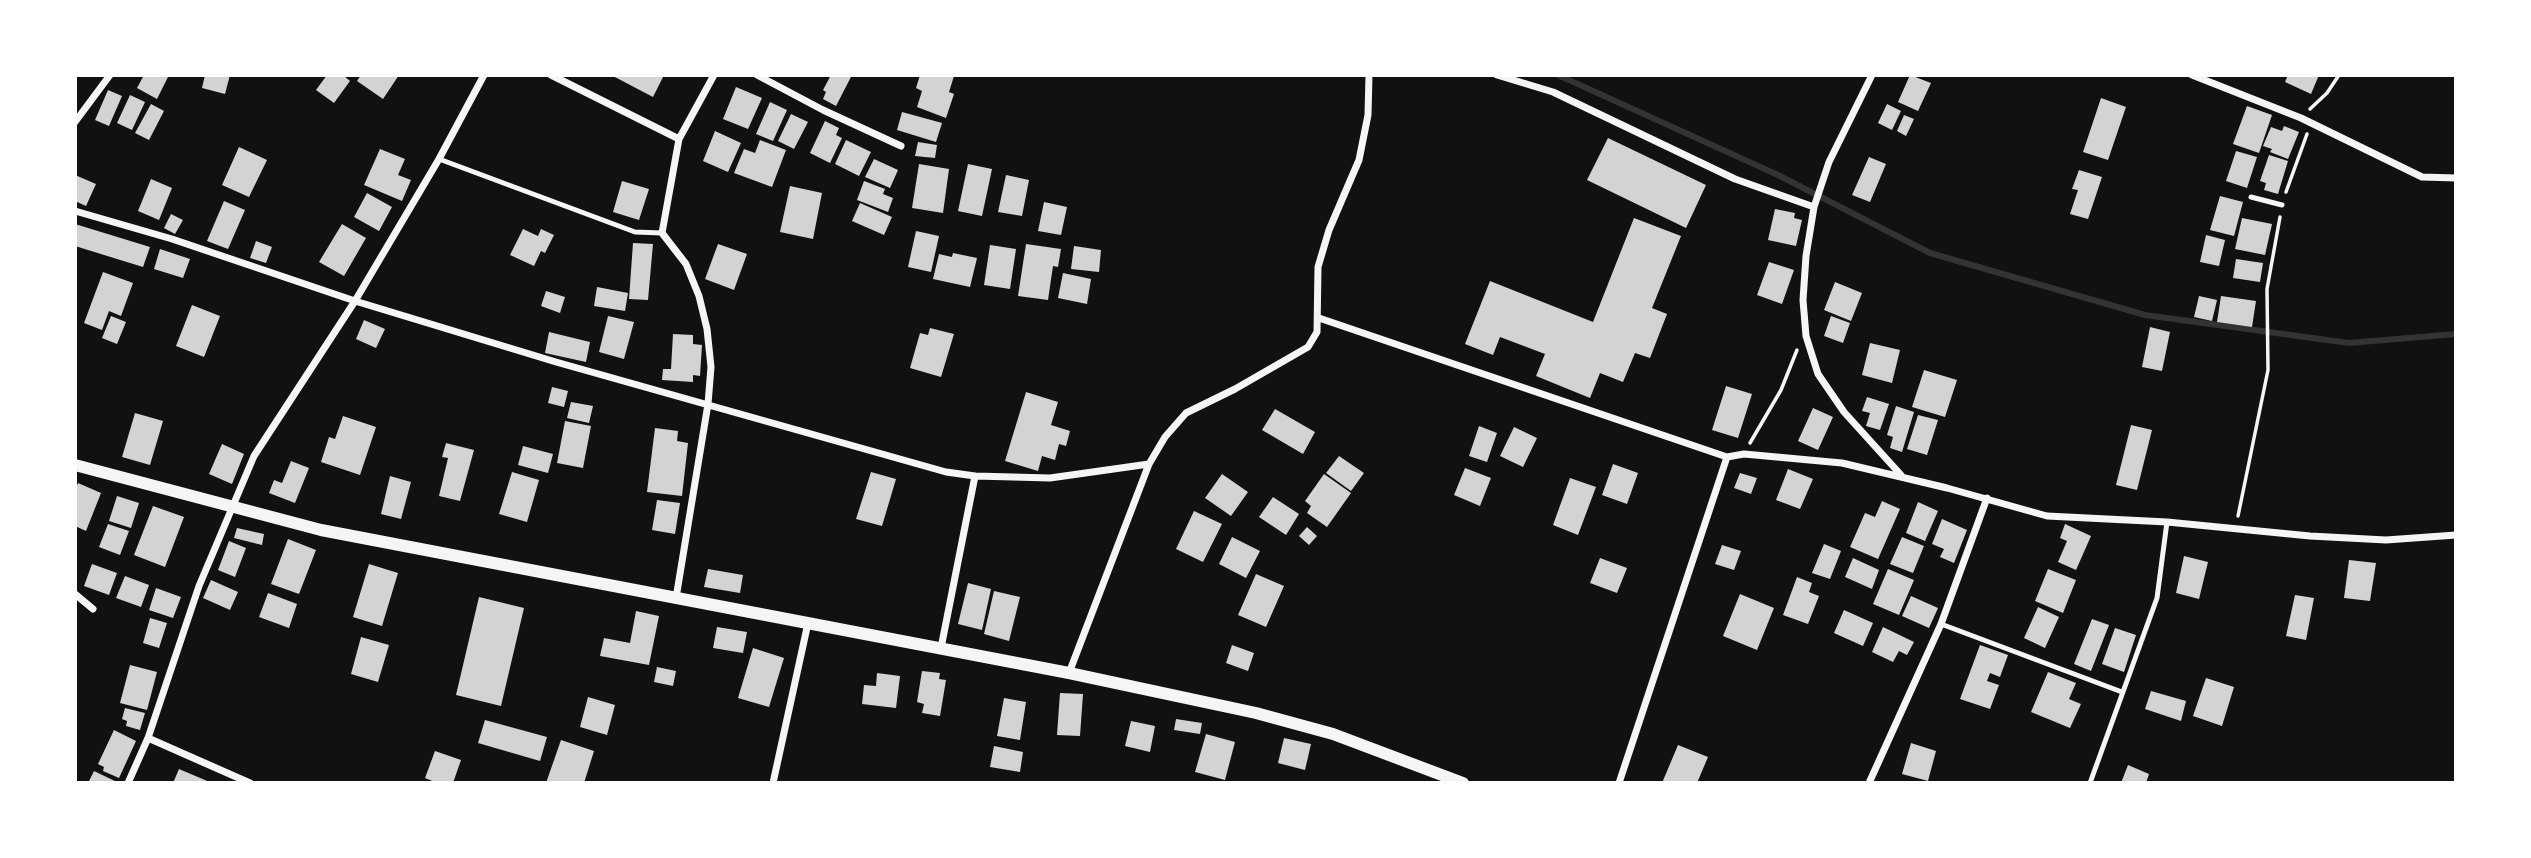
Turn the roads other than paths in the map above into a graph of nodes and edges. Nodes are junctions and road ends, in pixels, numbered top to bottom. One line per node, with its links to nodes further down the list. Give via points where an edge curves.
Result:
1 (110, 75): 10 (street)
2 (484, 75): 13 (street)
3 (551, 75): 11 (street)
4 (714, 75): 11 (street)
5 (757, 75): 12 (street)
6 (1369, 75): 21 (street, via 1368,115 1359,160 1318,267)
7 (1497, 75): 17 (street, via 1553,92 1735,179)
8 (1872, 75): 17 (street, via 1829,162)
9 (2192, 75): 14 (street, via 2301,118 2422,177)
10 (75, 122)
11 (679, 139): 19 (street)
12 (901, 146)
13 (439, 159): 19 (lane, via 635,232); 20 (street)
14 (2456, 178)
15 (2251, 197): 16 (lane)
16 (2281, 205)
17 (1814, 207): 27 (street, via 1806,256 1805,336 1830,393)
18 (75, 211): 20 (street)
19 (662, 233): 22 (street, via 686,264 699,296 710,354)
20 (355, 301): 22 (street); 29 (street, via 254,456)
21 (1319, 318): 23 (street); 24 (street, via 1308,346 1186,414)
22 (708, 404): 26 (street, via 946,472); 33 (street)
23 (1727, 457): 27 (street, via 1744,454 1842,463); 45 (street)
24 (1149, 464): 26 (street, via 1050,478); 38 (street)
25 (75, 465): 29 (street)
26 (975, 476): 37 (street)
27 (1902, 476): 28 (street)
28 (1987, 498): 30 (street, via 2047,516); 36 (street)
29 (232, 506): 33 (street, via 321,530); 40 (street, via 199,586)
30 (2167, 522): 31 (street, via 2386,540); 39 (lane, via 2157,598)
31 (2456, 535)
32 (75, 594): 34 (street)
33 (676, 599): 35 (street)
34 (93, 609)
35 (808, 623): 37 (street); 43 (street)
36 (1941, 624): 39 (lane); 46 (street)
37 (941, 648): 38 (street)
38 (1069, 673): 44 (street, via 1334,734)
39 (2122, 692): 47 (lane)
40 (148, 738): 41 (street); 42 (street)
41 (128, 783)
42 (250, 783)
43 (773, 783)
44 (1463, 783)
45 (1619, 783)
46 (1869, 783)
47 (2090, 783)

